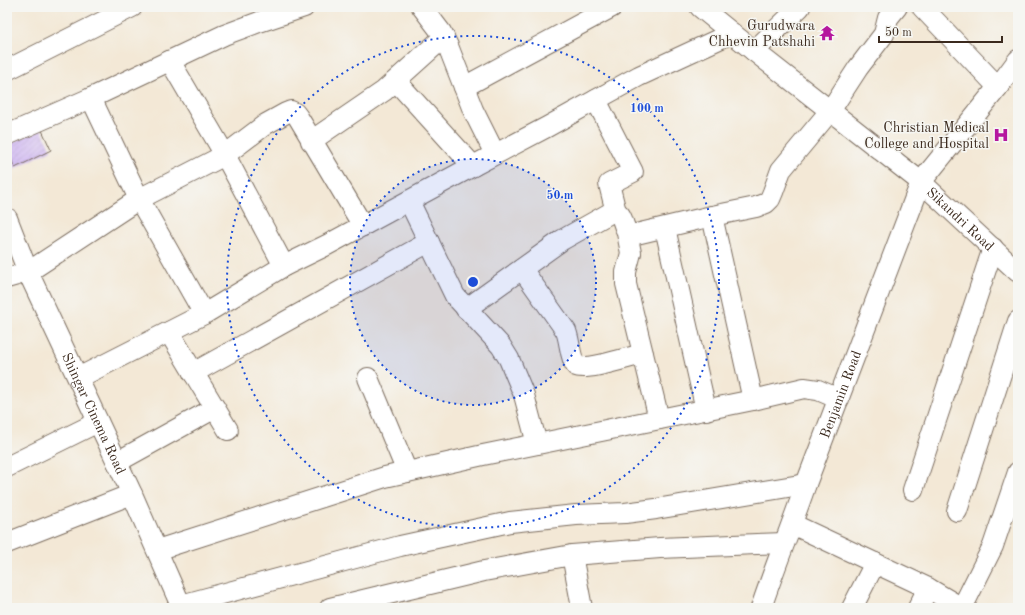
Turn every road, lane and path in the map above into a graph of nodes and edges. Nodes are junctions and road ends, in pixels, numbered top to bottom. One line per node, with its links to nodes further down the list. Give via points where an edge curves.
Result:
1 (132, 7): 14 (street)
2 (304, 7): 13 (street, via 224,35)
3 (422, 7): 10 (street)
4 (612, 7): 16 (street)
5 (700, 7): 9 (street, Sikandri Road)
6 (800, 7): 11 (street)
7 (897, 7): 20 (street, via 888,18 884,34)
8 (922, 7): 17 (street)
9 (732, 33): 11 (street, Sikandri Road); 19 (street, via 639,76)
10 (444, 37): 15 (street); 16 (street)
11 (754, 51): 20 (street, Sikandri Road)
12 (1018, 60): 17 (street, Benjamin Road)
13 (170, 62): 18 (street); 23 (street)
14 (7, 70)
15 (396, 81): 22 (street); 25 (street)
16 (464, 87): 24 (street)
17 (998, 87): 26 (street, Benjamin Road)
18 (91, 98): 21 (street); 27 (street)
19 (596, 100): 24 (street); 29 (street, via 633,172 609,184)
20 (830, 111): 26 (street, Sikandri Road); 30 (street, via 781,170 766,203)
21 (7, 136)
22 (311, 141): 23 (street, via 298,117 291,111 266,124); 32 (street)
23 (225, 154): 27 (street); 37 (street)
24 (495, 154): 25 (street)
25 (472, 166): 28 (street)
26 (921, 182): 36 (street, Sikandri Road); 50 (street, Benjamin Road)
27 (139, 199): 39 (street); 43 (street)
28 (409, 201): 32 (street); 35 (street)
29 (616, 212): 34 (street, via 620,215); 38 (street, via 562,240)
30 (712, 216): 33 (street); 51 (street)
31 (7, 218): 39 (street, Shingar Cinema Road)
32 (363, 226): 37 (street)
33 (665, 228): 34 (street, via 635,235); 53 (street)
34 (627, 233): 46 (street, via 631,253 626,284)
35 (429, 242): 42 (street, via 455,296); 47 (street)
36 (993, 248): 40 (street, Sikandri Road); 63 (street)
37 (284, 266): 43 (street)
38 (522, 269): 42 (street); 46 (street, via 566,331 576,366 585,368)
39 (28, 272): 41 (street); 48 (street, Shingar Cinema Road)
40 (1018, 272)
41 (7, 278)
42 (466, 309): 57 (street, via 501,346 509,359 524,395)
43 (204, 314): 45 (street)
44 (1018, 321): 65 (street)
45 (169, 332): 47 (street); 48 (street)
46 (643, 354): 54 (street)
47 (194, 373): 52 (street)
48 (78, 378): 55 (street, Shingar Cinema Road)
49 (368, 378): 60 (street)
50 (839, 399): 51 (street, via 818,390 804,388); 62 (street, Benjamin Road)
51 (753, 400): 53 (street)
52 (215, 408): 56 (street); 58 (street)
53 (706, 410): 54 (street)
54 (659, 419): 57 (street)
55 (98, 422): 58 (street, Shingar Cinema Road); 59 (street)
56 (228, 430)
57 (537, 444): 60 (street)
58 (117, 462): 64 (street, Shingar Cinema Road)
59 (8, 463)
60 (407, 472): 69 (street)
61 (1018, 472): 79 (street, via 993,546)
62 (806, 484): 66 (street, Benjamin Road); 73 (street, via 625,513 510,522 400,546)
63 (913, 490)
64 (132, 494): 67 (street); 69 (street, Shingar Cinema Road)
65 (957, 511)
66 (792, 524): 68 (street, Benjamin Road); 71 (street)
67 (7, 543)
68 (784, 544): 70 (street); 76 (street, Benjamin Road)
69 (157, 550): 73 (street, Shingar Cinema Road)
70 (572, 554): 74 (street, via 484,571); 75 (street)
71 (875, 563): 72 (street); 77 (street)
72 (928, 588): 78 (street); 79 (street)
73 (182, 607)
74 (330, 608)
75 (582, 608)
76 (761, 608)
77 (852, 608)
78 (918, 608)
79 (962, 608)

